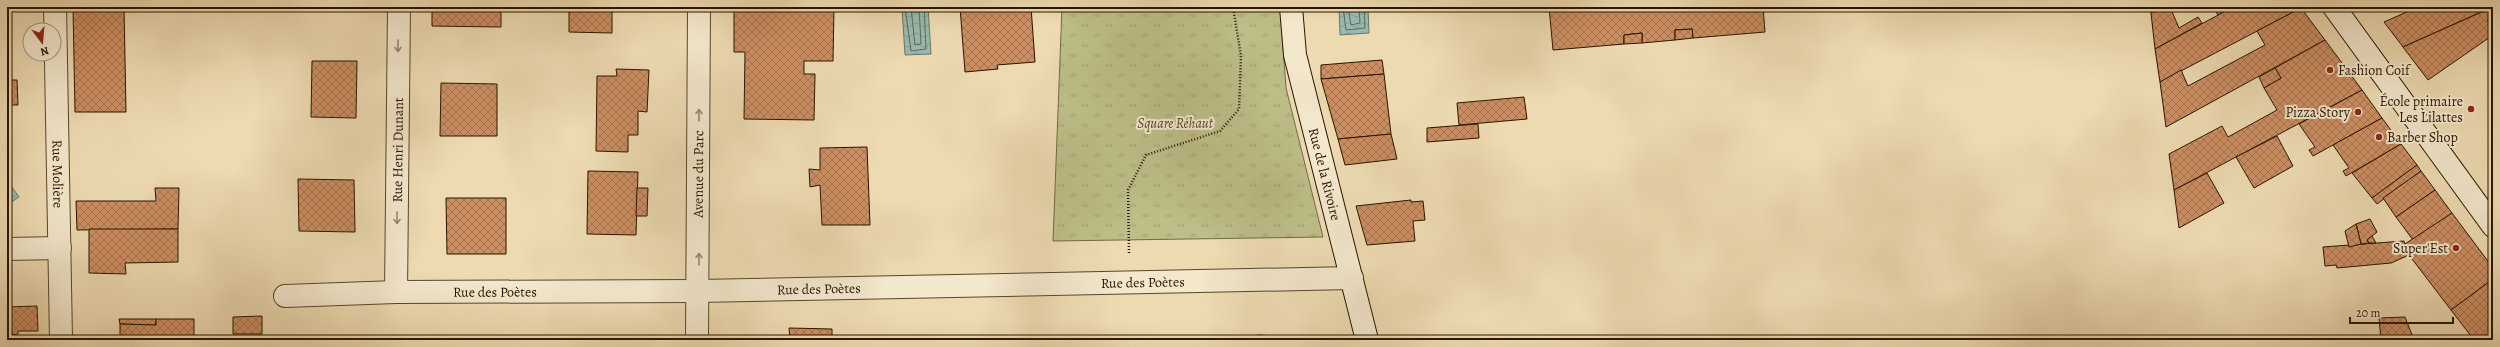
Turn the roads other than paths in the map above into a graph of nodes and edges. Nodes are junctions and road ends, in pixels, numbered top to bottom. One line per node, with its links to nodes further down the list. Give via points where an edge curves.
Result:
1 (56, 7): 7 (street, Rue Molière)
2 (399, 7): 11 (street, Rue Henri Dunant, one-way to 11)
3 (699, 7): 10 (street, Avenue du Parc, one-way to 3)
4 (1291, 7): 9 (street, Rue de la Rivoire, via 1295,55)
5 (2334, 7): 6 (street)
6 (2493, 226)
7 (60, 248): 8 (street); 13 (street, Rue Molière)
8 (7, 250)
9 (1352, 278): 10 (street, Rue des Poètes); 15 (street, Rue de la Rivoire)
10 (698, 291): 11 (street, Rue des Poètes); 14 (street, Avenue du Parc)
11 (396, 292): 12 (street, Rue des Poètes)
12 (286, 296)
13 (61, 340)
14 (698, 340)
15 (1367, 340)

